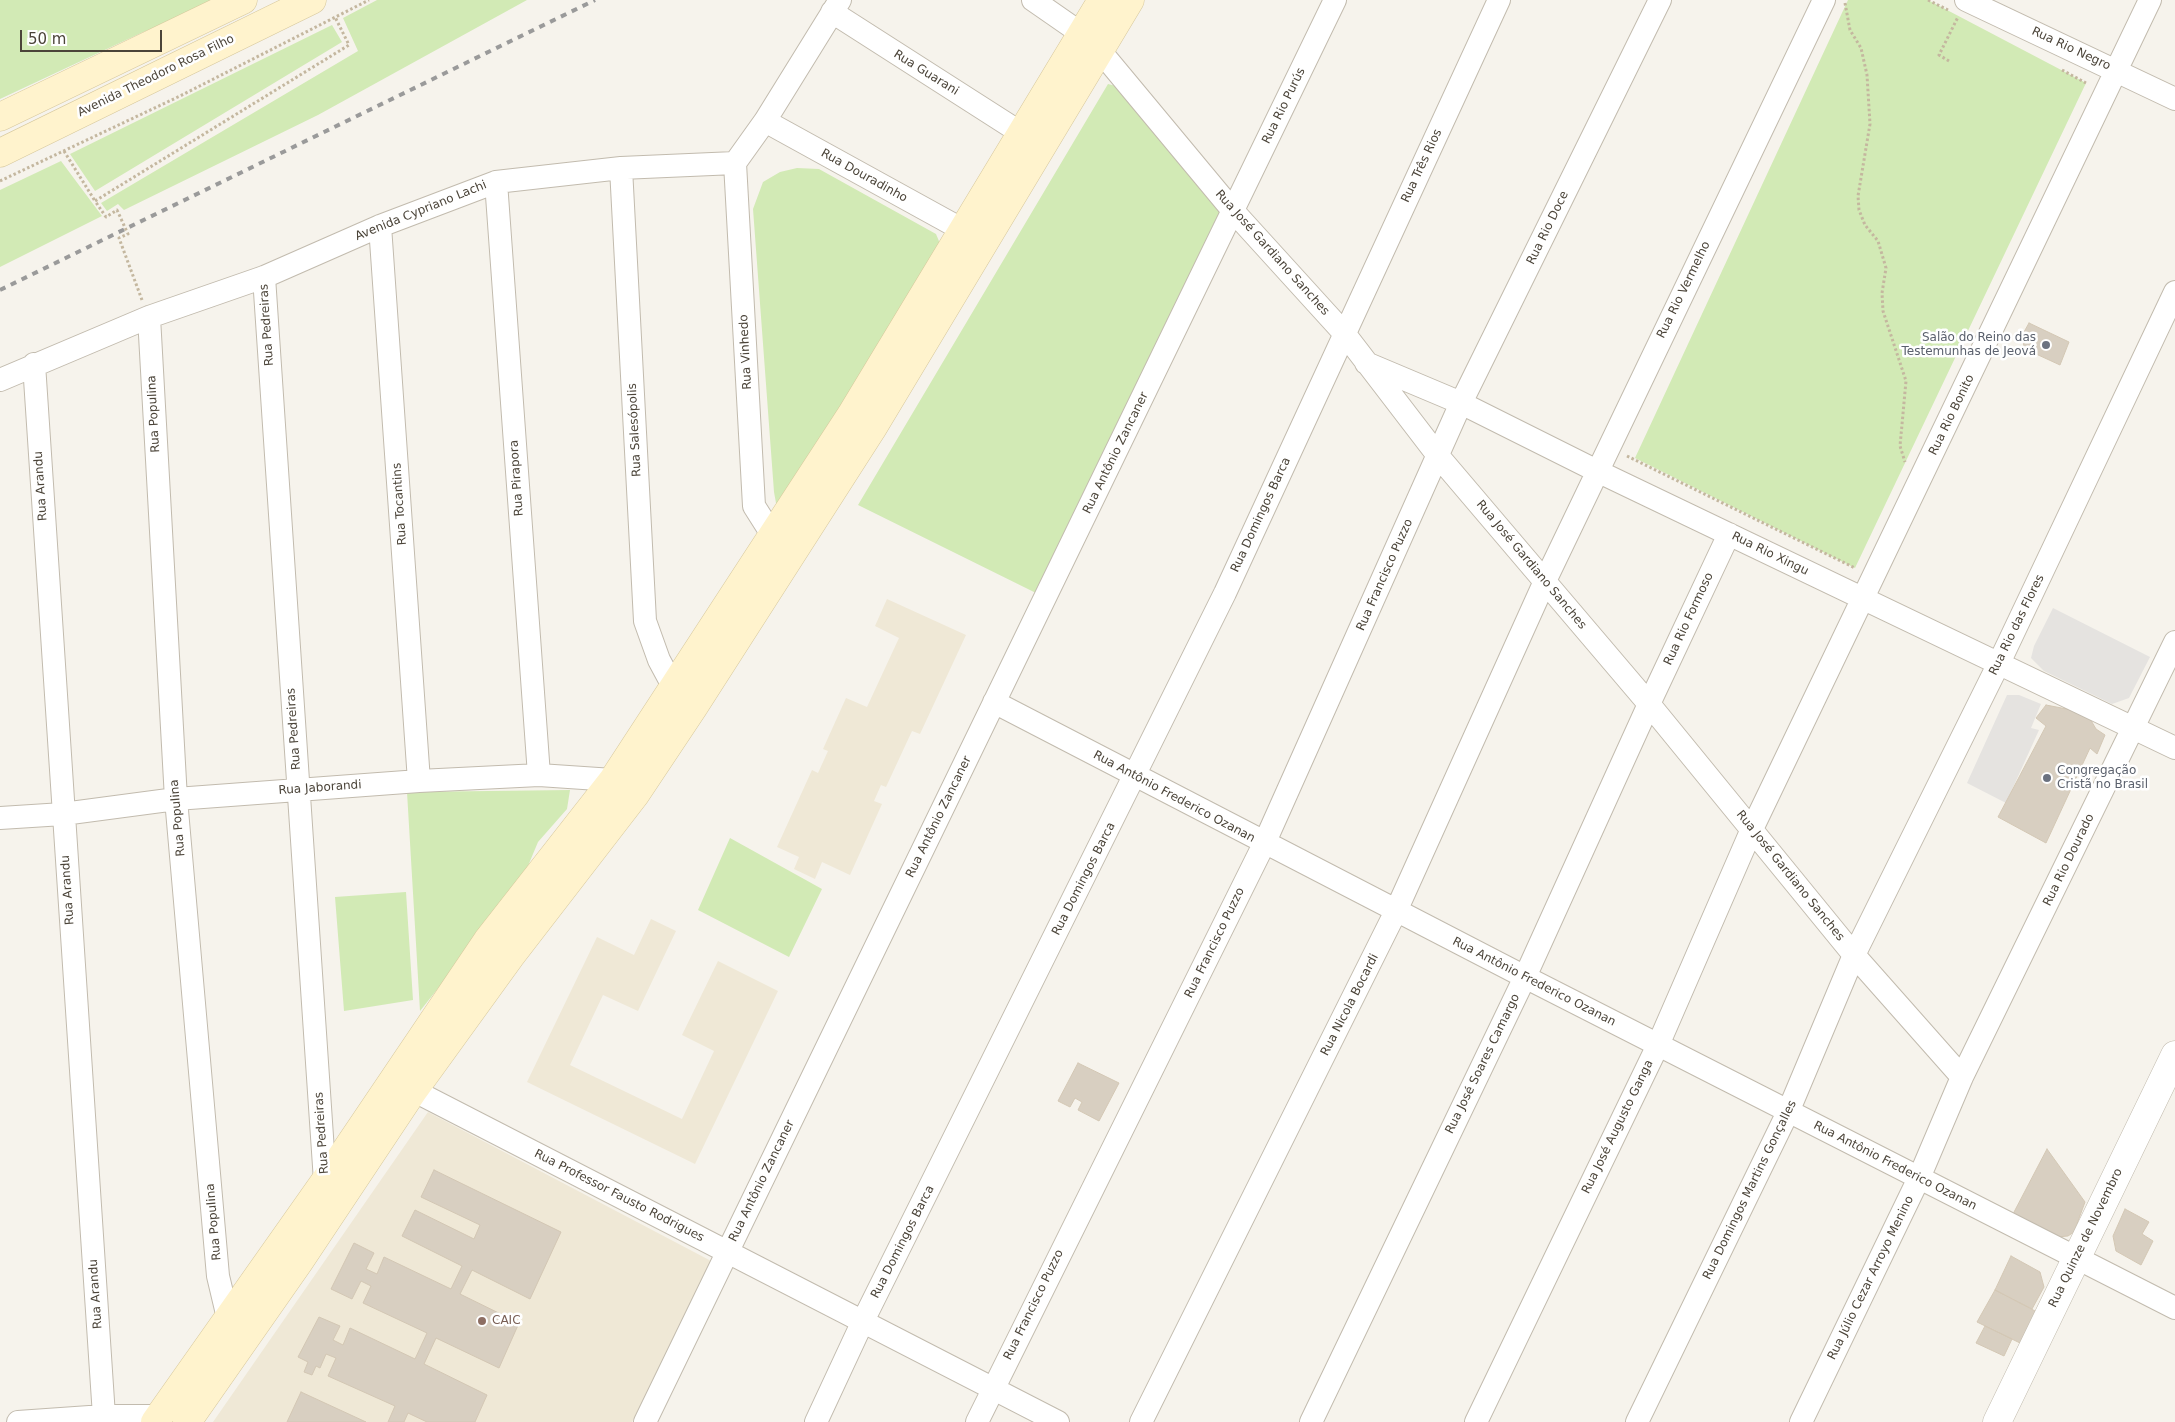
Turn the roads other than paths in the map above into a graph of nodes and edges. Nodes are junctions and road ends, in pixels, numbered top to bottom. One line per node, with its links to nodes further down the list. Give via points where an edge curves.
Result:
1 (243, 0): 16 (main road)
2 (312, 0): 19 (main road, Avenida Theodoro Rosa Filho)
3 (1034, 0): 13 (street, Rua José Gardiano Sanches)
4 (1102, 0): 13 (main road)
5 (1130, 0): 13 (main road)
6 (1335, 0): 23 (street, Rua Rio Purús)
7 (1499, 0): 29 (street, Rua Três Rios)
8 (1660, 0): 33 (street, Rua Rio Doce)
9 (2150, 0): 14 (street, Rua Rio Bonito)
10 (1839, 4): 36 (street, Rua Rio Vermelho)
11 (836, 6): 17 (street); 18 (street, Rua Guarani)
12 (1974, 6): 14 (street, Rua Rio Negro)
13 (1092, 43): 18 (main road); 23 (street, Rua José Gardiano Sanches); 34 (main road)
14 (2116, 70): 15 (street, Rua Rio Negro); 40 (street, Rua Rio Bonito)
15 (2175, 99)
16 (0, 117)
17 (765, 121): 20 (street); 25 (street, Rua Douradinho)
18 (1021, 133): 25 (main road)
19 (0, 152)
20 (735, 163): 21 (street, Avenida Cypriano Lachi); 38 (street, Rua Vinhedo, via 754,506)
21 (621, 168): 22 (street, Avenida Cypriano Lachi); 43 (street, Rua Salesópolis, via 645,621 659,660)
22 (496, 182): 24 (street, Avenida Cypriano Lachi); 48 (street, Rua Pirapora)
23 (1234, 212): 29 (street, Rua José Gardiano Sanches); 44 (street, Rua Antônio Zancaner)
24 (380, 226): 26 (street, Avenida Cypriano Lachi); 51 (street, Rua Tocantins)
25 (964, 230): 34 (main road)
26 (264, 277): 28 (street, Avenida Cypriano Lachi); 52 (street, Rua Pedreiras)
27 (2175, 292): 42 (street, Rua Rio das Flores)
28 (149, 317): 31 (street, Avenida Cypriano Lachi); 54 (street, Rua Populina)
29 (1344, 333): 30 (street, Rua José Gardiano Sanches); 49 (street, Rua Domingos Barca, via 1281,474)
30 (1364, 362): 33 (street, Rua Rio Xingu); 35 (street, Rua José Gardiano Sanches)
31 (34, 364): 32 (street, Avenida Cypriano Lachi); 55 (street, Rua Arandu)
32 (0, 380)
33 (1461, 403): 35 (street, Rua Rio Doce); 36 (street, Rua Rio Xingu)
34 (862, 422): 38 (main road); 53 (main road)
35 (1439, 457): 39 (street, Rua José Gardiano Sanches); 58 (street, Rua Francisco Puzzo)
36 (1597, 471): 37 (street, Rua Rio Xingu); 39 (street, Rua Rio Vermelho)
37 (1729, 534): 40 (street, Rua Rio Xingu); 45 (street, Rua Rio Formoso)
38 (773, 536): 43 (main road)
39 (1545, 581): 45 (street, Rua José Gardiano Sanches); 59 (street, Rua Nicola Bocardi)
40 (1864, 598): 42 (street, Rua Rio Xingu); 57 (street, Rua Rio Bonito)
41 (2175, 642): 46 (street, Rua Rio Dourado)
42 (2000, 662): 46 (street, Rua Rio Xingu); 60 (street, Rua Rio das Flores)
43 (673, 686): 50 (main road)
44 (994, 702): 49 (street, Rua Antônio Frederico Ozanan); 69 (street, Rua Antônio Zancaner)
45 (1649, 704): 57 (street, Rua José Gardiano Sanches); 61 (street, Rua José Soares Camargo)
46 (2134, 728): 47 (street, Rua Rio Xingu); 64 (street, Rua Rio Dourado)
47 (2175, 748)
48 (539, 775): 50 (street, Rua Jaborandi); 51 (street, Rua Jaborandi)
49 (1135, 777): 58 (street, Rua Antônio Frederico Ozanan); 73 (street, Rua Domingos Barca)
50 (613, 780): 53 (street); 65 (main road, via 487,941)
51 (419, 781): 52 (street, Rua Jaborandi)
52 (298, 789): 54 (street, Rua Jaborandi); 68 (street, Rua Pedreiras)
53 (635, 795): 65 (main road, via 510,957)
54 (176, 799): 55 (street, Rua Jaborandi); 72 (street, Rua Populina, via 218,1266)
55 (63, 814): 56 (street, Rua Jaborandi); 75 (street, Rua Arandu)
56 (0, 818)
57 (1752, 829): 60 (street, Rua José Gardiano Sanches); 62 (street, Rua José Augusto Ganga)
58 (1264, 844): 59 (street, Rua Antônio Frederico Ozanan); 74 (street, Rua Francisco Puzzo)
59 (1396, 912): 61 (street, Rua Antônio Frederico Ozanan); 83 (street, Rua Nicola Bocardi)
60 (1854, 954): 64 (street, Rua José Gardiano Sanches); 66 (street, Rua Domingos Martins Gonçalles)
61 (1525, 977): 62 (street, Rua Antônio Frederico Ozanan); 84 (street, Rua José Soares Camargo)
62 (1658, 1045): 66 (street, Rua Antônio Frederico Ozanan); 85 (street, Rua José Augusto Ganga)
63 (2175, 1055): 70 (street, Rua Quinze de Novembro)
64 (1962, 1077): 67 (street, Rua Júlio Cezar Arroyo Menino)
65 (403, 1085): 68 (main road); 69 (street, Rua Professor Fausto Rodrigues); 78 (main road, via 299,1262)
66 (1788, 1112): 67 (street, Rua Antônio Frederico Ozanan); 86 (street, Rua Domingos Martins Gonçalles)
67 (1919, 1178): 70 (street, Rua Antônio Frederico Ozanan); 87 (street, Rua Júlio Cezar Arroyo Menino)
68 (325, 1181): 72 (main road)
69 (727, 1253): 73 (street, Rua Professor Fausto Rodrigues); 79 (street, Rua Antônio Zancaner)
70 (2076, 1258): 71 (street, Rua Antônio Frederico Ozanan); 88 (street, Rua Quinze de Novembro)
71 (2175, 1308)
72 (228, 1318): 76 (main road)
73 (863, 1321): 74 (street, Rua Professor Fausto Rodrigues); 80 (street, Rua Domingos Barca)
74 (993, 1389): 81 (street, Rua Francisco Puzzo); 82 (street, Rua Professor Fausto Rodrigues)
75 (104, 1416): 76 (street); 77 (street)
76 (157, 1419)
77 (18, 1422)
78 (188, 1422)
79 (645, 1422)
80 (816, 1422)
81 (977, 1422)
82 (1058, 1422)
83 (1142, 1422)
84 (1311, 1422)
85 (1476, 1422)
86 (1637, 1422)
87 (1801, 1422)
88 (1997, 1422)

